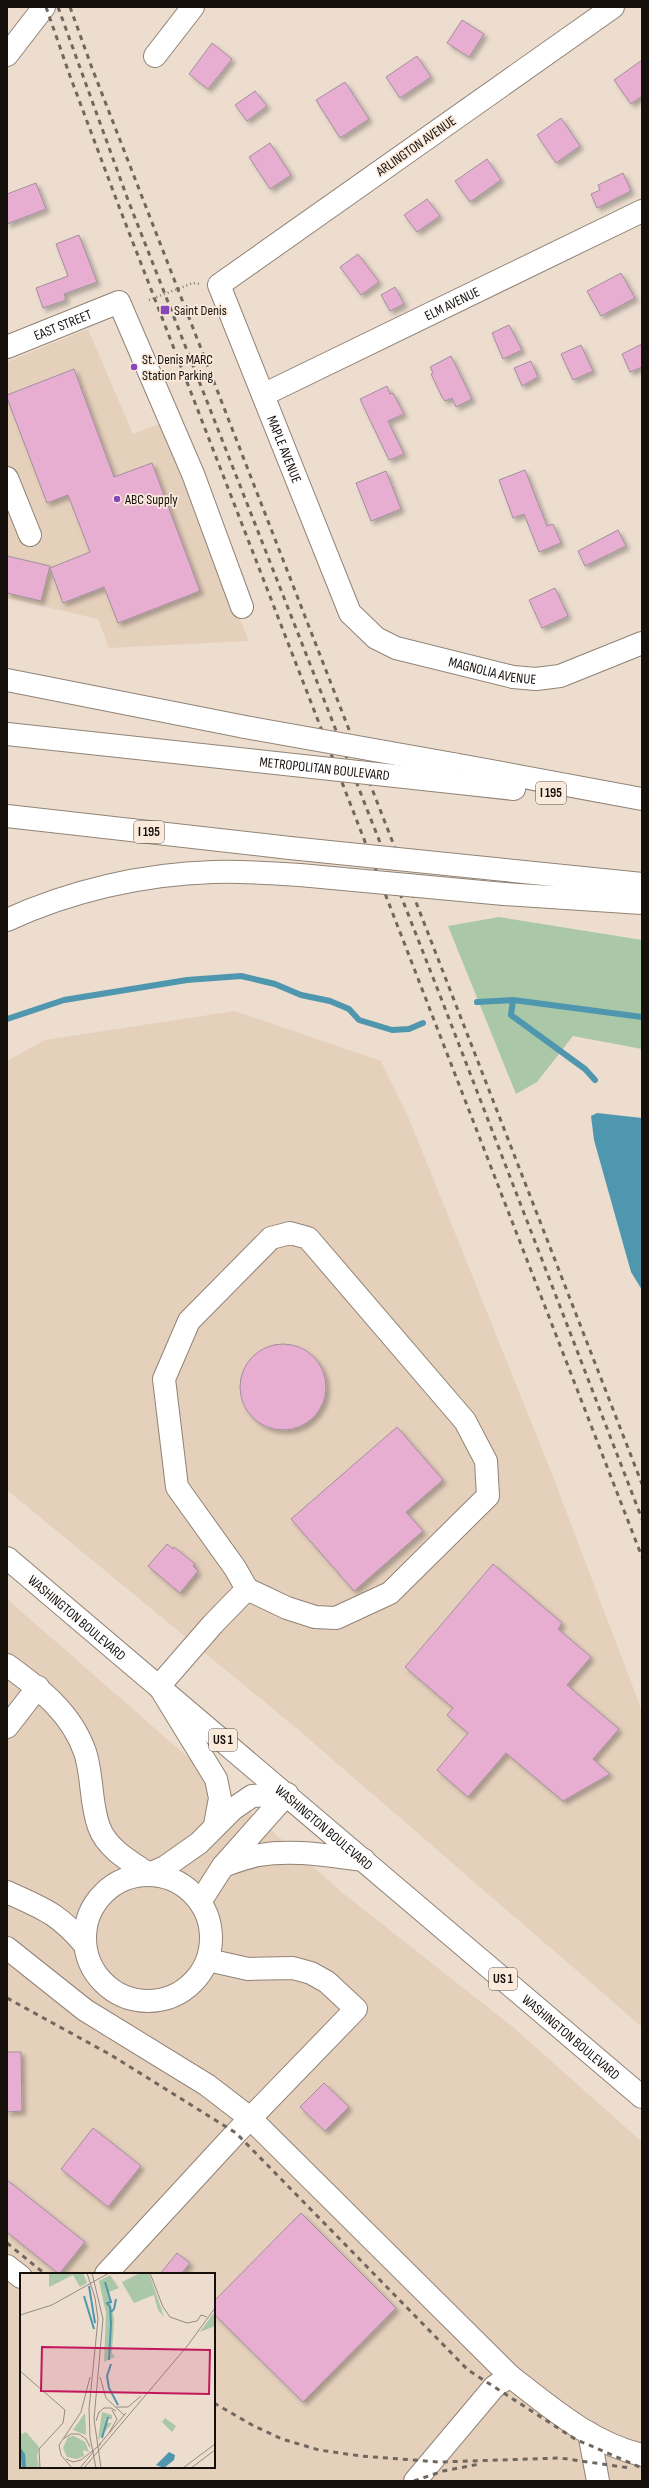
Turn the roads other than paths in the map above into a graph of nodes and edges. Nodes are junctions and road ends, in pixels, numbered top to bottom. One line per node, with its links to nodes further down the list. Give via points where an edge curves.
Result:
1 (193, 7): 5 (main road)
2 (613, 7): 7 (main road, ARLINGTON AVENUE)
3 (38, 15): 4 (main road)
4 (7, 55)
5 (155, 56)
6 (640, 216): 9 (main road, ELM AVENUE)
7 (219, 285): 9 (main road, MAPLE AVENUE)
8 (7, 347): 12 (main road, EAST STREET, via 119,302 193,474)
9 (263, 395): 13 (main road, MAPLE AVENUE)
10 (7, 478): 11 (main road)
11 (30, 535)
12 (242, 607)
13 (350, 613): 14 (main road, MAGNOLIA AVENUE, via 376,638 396,648 513,677 536,679 560,676)
14 (642, 643)
15 (7, 680): 17 (main road, bridge, via 245,727)
16 (7, 734): 17 (main road, METROPOLITAN BOULEVARD / I 195, bridge, via 257,761)
17 (456, 773): 18 (main road); 19 (main road, METROPOLITAN BOULEVARD / I 195)
18 (642, 799)
19 (642, 803)
20 (7, 816): 21 (main road, I 195, bridge)
21 (642, 884)
22 (642, 903): 23 (main road, bridge, via 504,894 300,875 212,872 150,879 75,894)
23 (7, 920)
24 (7, 1558): 27 (main road, WASHINGTON BOULEVARD / US 1)
25 (247, 1589): 25 (main road, via 177,1487 164,1379 189,1321 271,1238 290,1233 308,1238 465,1421 486,1461 488,1496 390,1593 336,1618 315,1617); 27 (main road)
26 (7, 1665): 28 (main road)
27 (158, 1686): 30 (main road, WASHINGTON BOULEVARD / US 1); 31 (main road, via 216,1779 220,1798)
28 (38, 1687): 29 (main road); 34 (main road, via 57,1703 72,1725 85,1752 99,1827 107,1841 125,1859)
29 (7, 1727)
30 (287, 1794): 31 (main road, via 252,1796); 32 (main road, WASHINGTON BOULEVARD / US 1); 33 (main road)
31 (215, 1825): 34 (main road, via 199,1843 165,1867)
32 (364, 1860): 33 (main road, via 282,1852 257,1855); 40 (main road, WASHINGTON BOULEVARD / US 1)
33 (223, 1866): 36 (main road)
34 (149, 1874): 36 (main road, via 169,1878 181,1884); 37 (main road, via 129,1877 110,1888 95,1903 87,1923)
35 (7, 1892): 37 (main road, via 43,1907 66,1923)
36 (200, 1902): 39 (main road, via 209,1920 211,1940)
37 (86, 1945): 39 (main road, via 91,1966 104,1983 122,1996 143,2001 164,1999 183,1991 198,1978)
38 (7, 1948): 41 (main road, via 85,2010 207,2086)
39 (208, 1960): 41 (main road, via 248,1969 293,1968 311,1973 327,1982 356,2009)
40 (642, 2097)
41 (250, 2118): 43 (main road); 45 (main road)
42 (7, 2266): 44 (main road)
43 (107, 2273)
44 (20, 2276)
45 (510, 2376): 46 (main road); 48 (main road, via 494,2387)
46 (589, 2433): 47 (main road, via 624,2450); 49 (main road)
47 (642, 2454)
48 (414, 2481)
49 (598, 2481)

